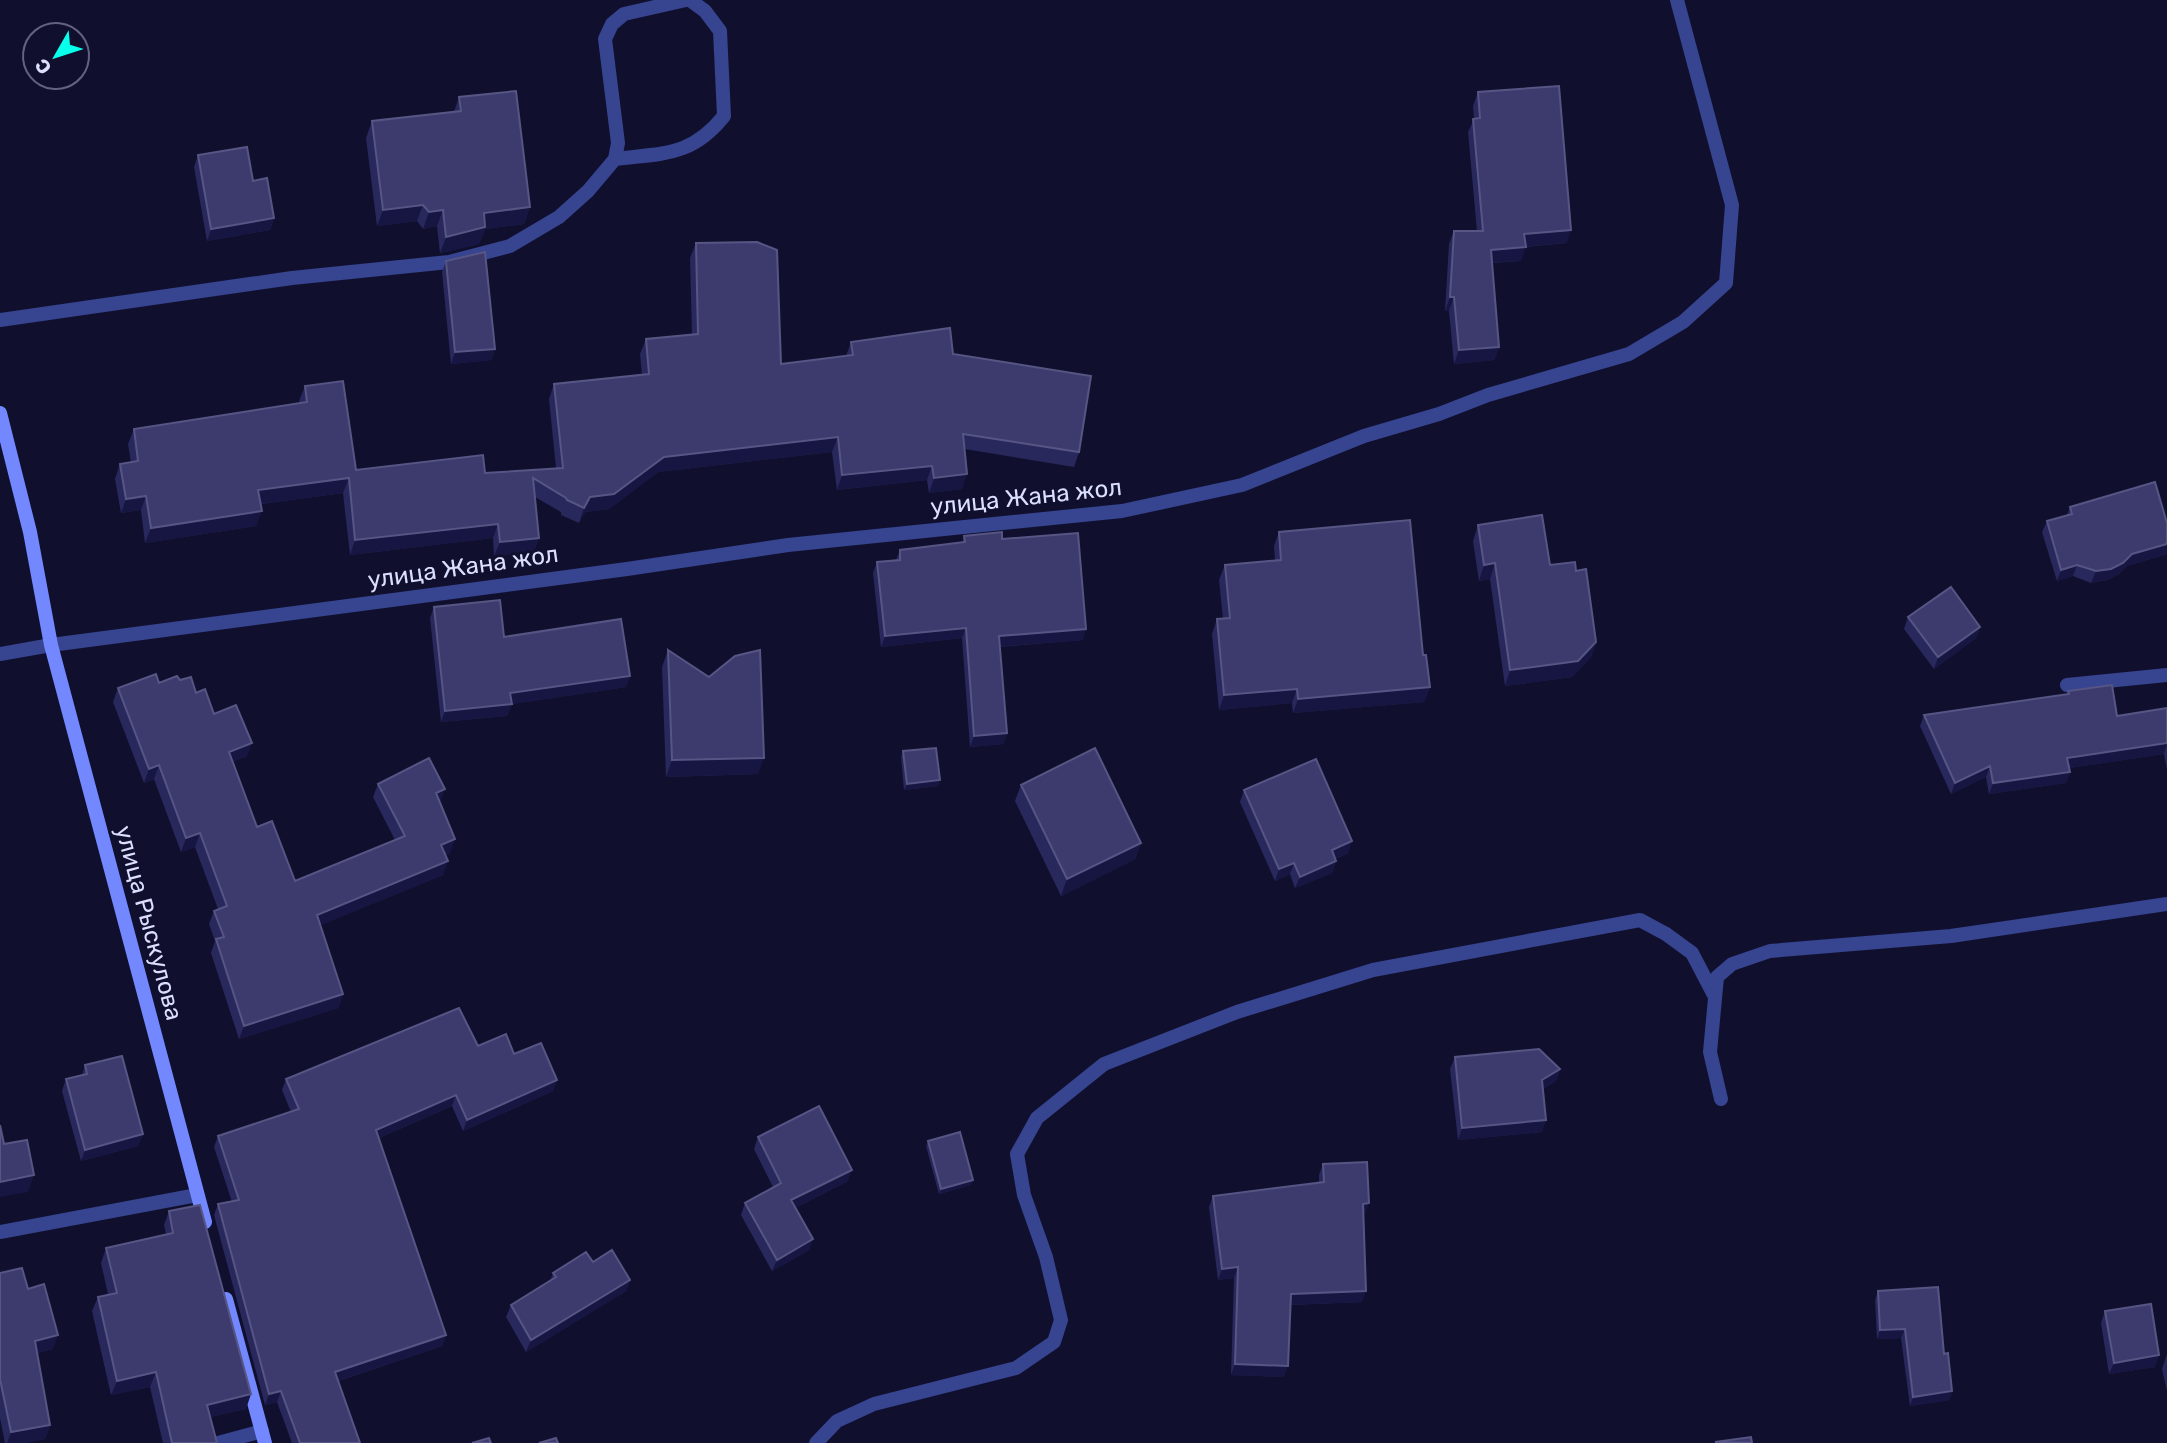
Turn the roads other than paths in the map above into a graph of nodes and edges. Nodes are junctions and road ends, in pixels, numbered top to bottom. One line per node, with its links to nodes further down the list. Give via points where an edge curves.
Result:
1 (688, 0): 3 (street, via 624,14 605,38 618,143); 3 (street, via 705,11 720,31 723,116 693,145)
2 (1677, 0): 6 (street, улица Жана жол, via 1732,205 1726,283 1683,322 1629,354 1364,436 1242,485 1122,511 788,545)
3 (615, 159): 4 (street, via 559,217 510,246 449,262 292,278)
4 (0, 320)
5 (0, 413): 6 (street, улица Рыскулова, via 30,533)
6 (51, 645): 7 (street, улица Жана жол); 13 (street, улица Рыскулова)
7 (0, 654)
8 (2167, 675): 9 (street)
9 (2067, 685)
10 (2167, 904): 11 (street, via 1921,939 1770,951 1732,964 1717,977)
11 (1715, 997): 12 (street, via 1710,1052); 19 (street, via 1692,953 1640,920 1373,970 1237,1012 1104,1063 1037,1118 1017,1154 1024,1195 1061,1320 1054,1342 1016,1368 874,1404 837,1421)
12 (1721, 1099)
13 (197, 1195): 14 (street); 15 (street, улица Рыскулова)
14 (0, 1232)
15 (208, 1234)
16 (222, 1286): 17 (street)
17 (263, 1437): 18 (street)
18 (218, 1443)
19 (816, 1443)

